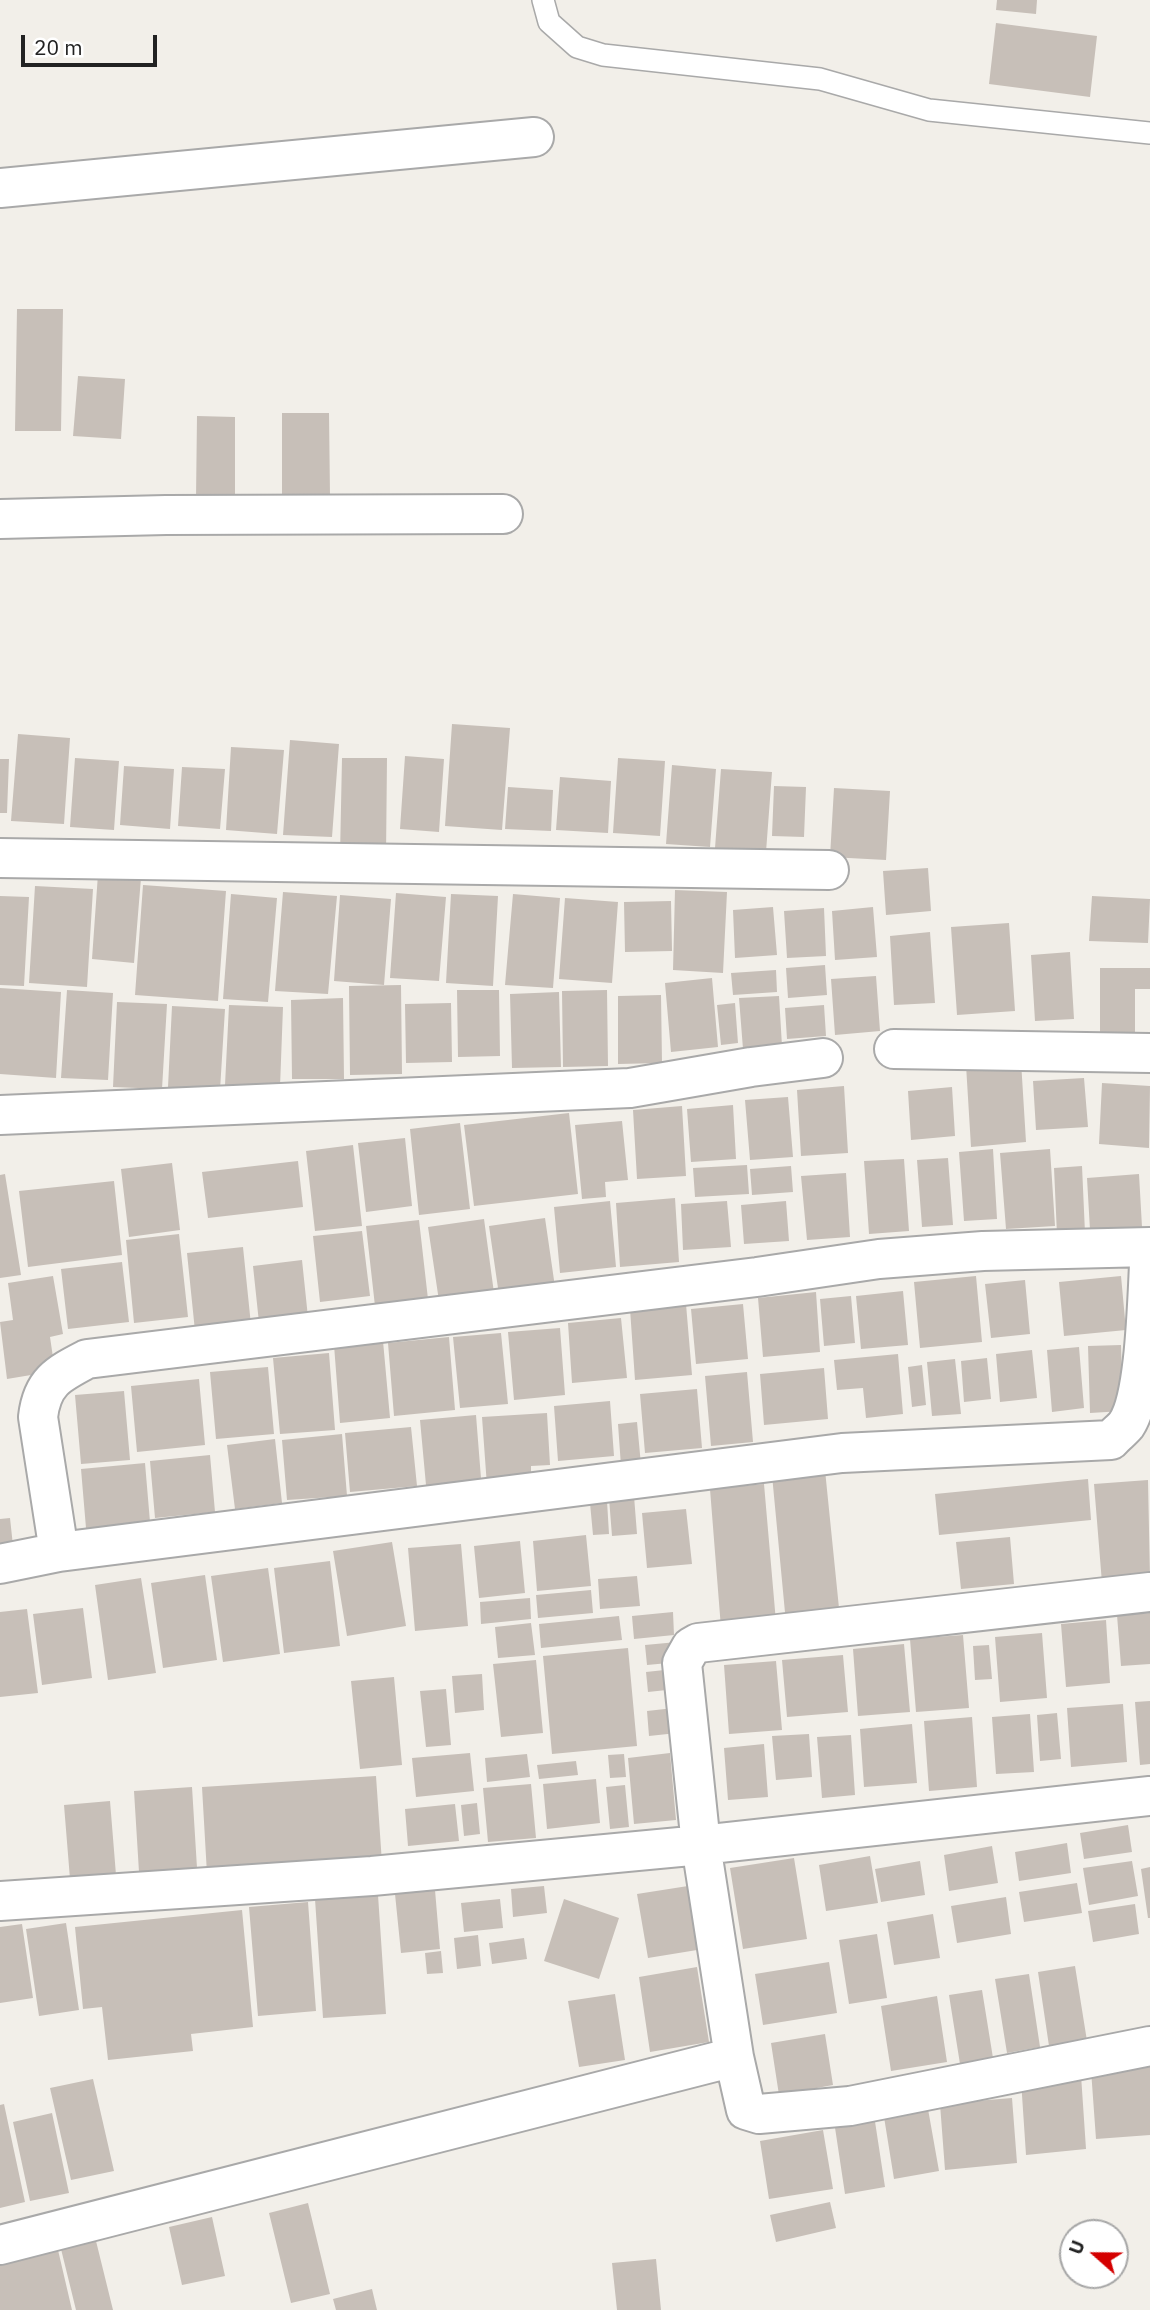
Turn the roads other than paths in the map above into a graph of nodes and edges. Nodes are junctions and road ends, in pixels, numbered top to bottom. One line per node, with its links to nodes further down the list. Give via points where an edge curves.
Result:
1 (543, 0): 2 (lane, via 549,22 577,47 603,55 820,79 929,110)
2 (1150, 133)
3 (534, 137): 4 (street)
4 (0, 188)
5 (503, 514): 6 (street)
6 (0, 519)
7 (0, 858): 8 (street)
8 (829, 870)
9 (894, 1049): 10 (street)
10 (1150, 1053)
11 (822, 1058): 12 (street, via 630,1088)
12 (0, 1115)
13 (1150, 1247): 14 (street); 15 (street, via 879,1259 87,1359 59,1373 47,1386 38,1417)
14 (1147, 1355): 15 (street, via 1134,1408 1111,1440 842,1453)
15 (59, 1552): 16 (street)
16 (0, 1564)
17 (1150, 1592): 19 (street, via 698,1643 682,1663)
18 (1150, 1796): 19 (street)
19 (701, 1845): 20 (street, via 372,1876); 22 (street)
20 (0, 1901)
21 (1150, 2046): 22 (street, via 850,2106 760,2114 746,2110)
22 (734, 2057): 23 (street)
23 (0, 2245)

